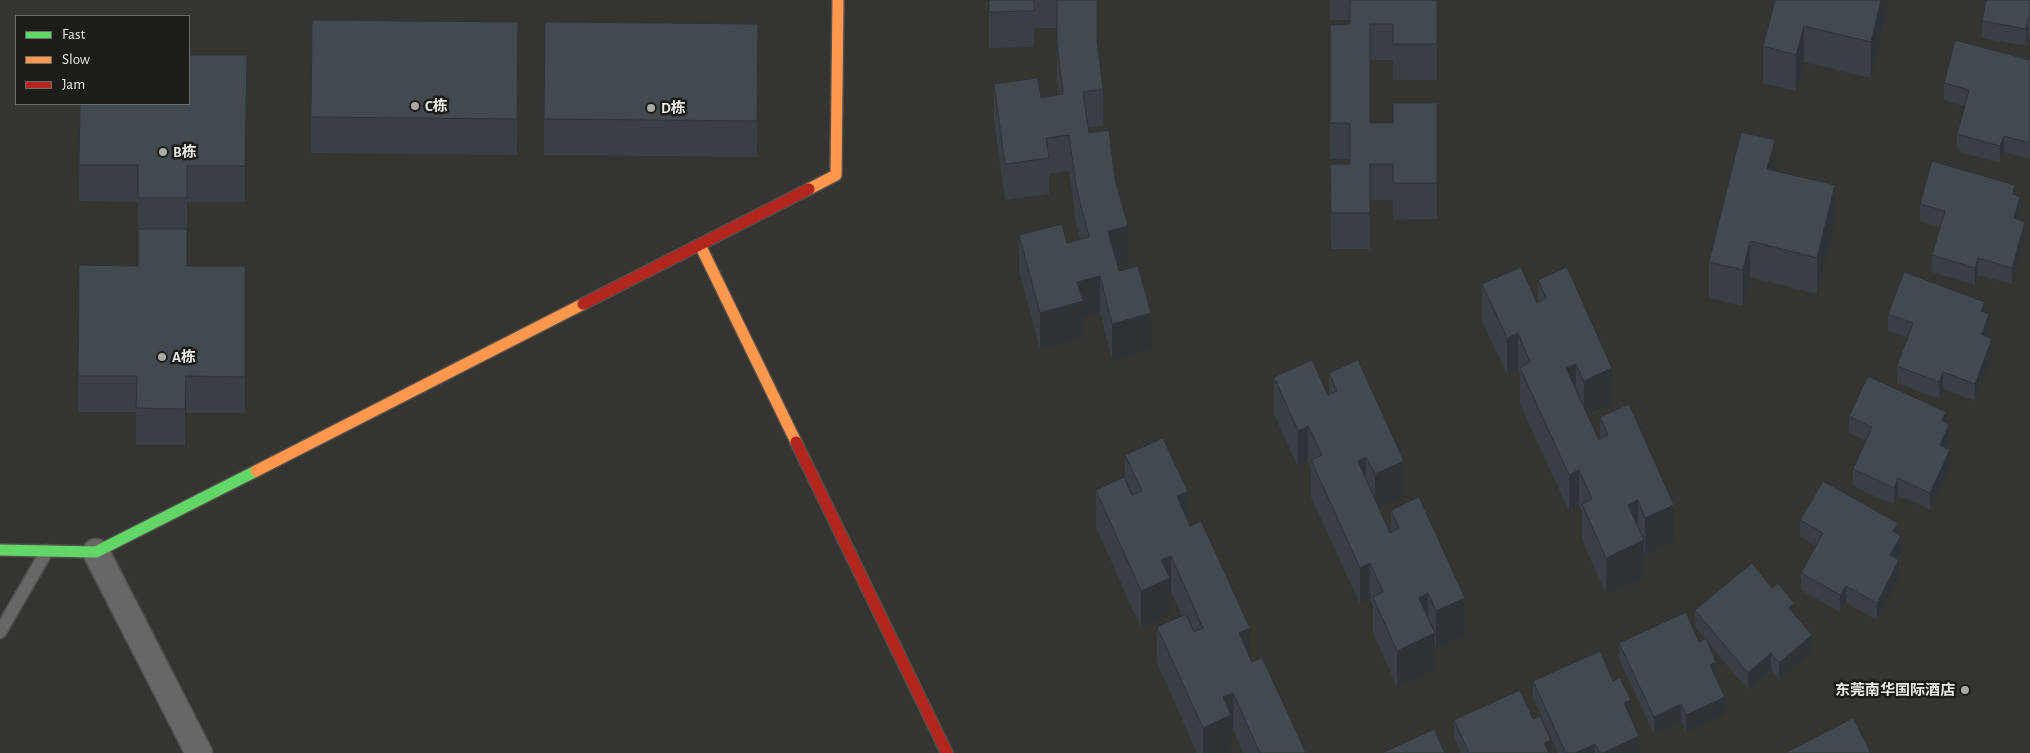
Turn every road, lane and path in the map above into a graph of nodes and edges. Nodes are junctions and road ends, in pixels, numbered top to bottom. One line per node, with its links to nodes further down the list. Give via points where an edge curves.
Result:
1 (838, 0): 2 (street, via 836,176)
2 (700, 244): 5 (street); 8 (street)
3 (0, 550): 4 (street)
4 (47, 551): 5 (street); 6 (lane)
5 (96, 552): 7 (street)
6 (0, 632)
7 (199, 753)
8 (947, 753)

